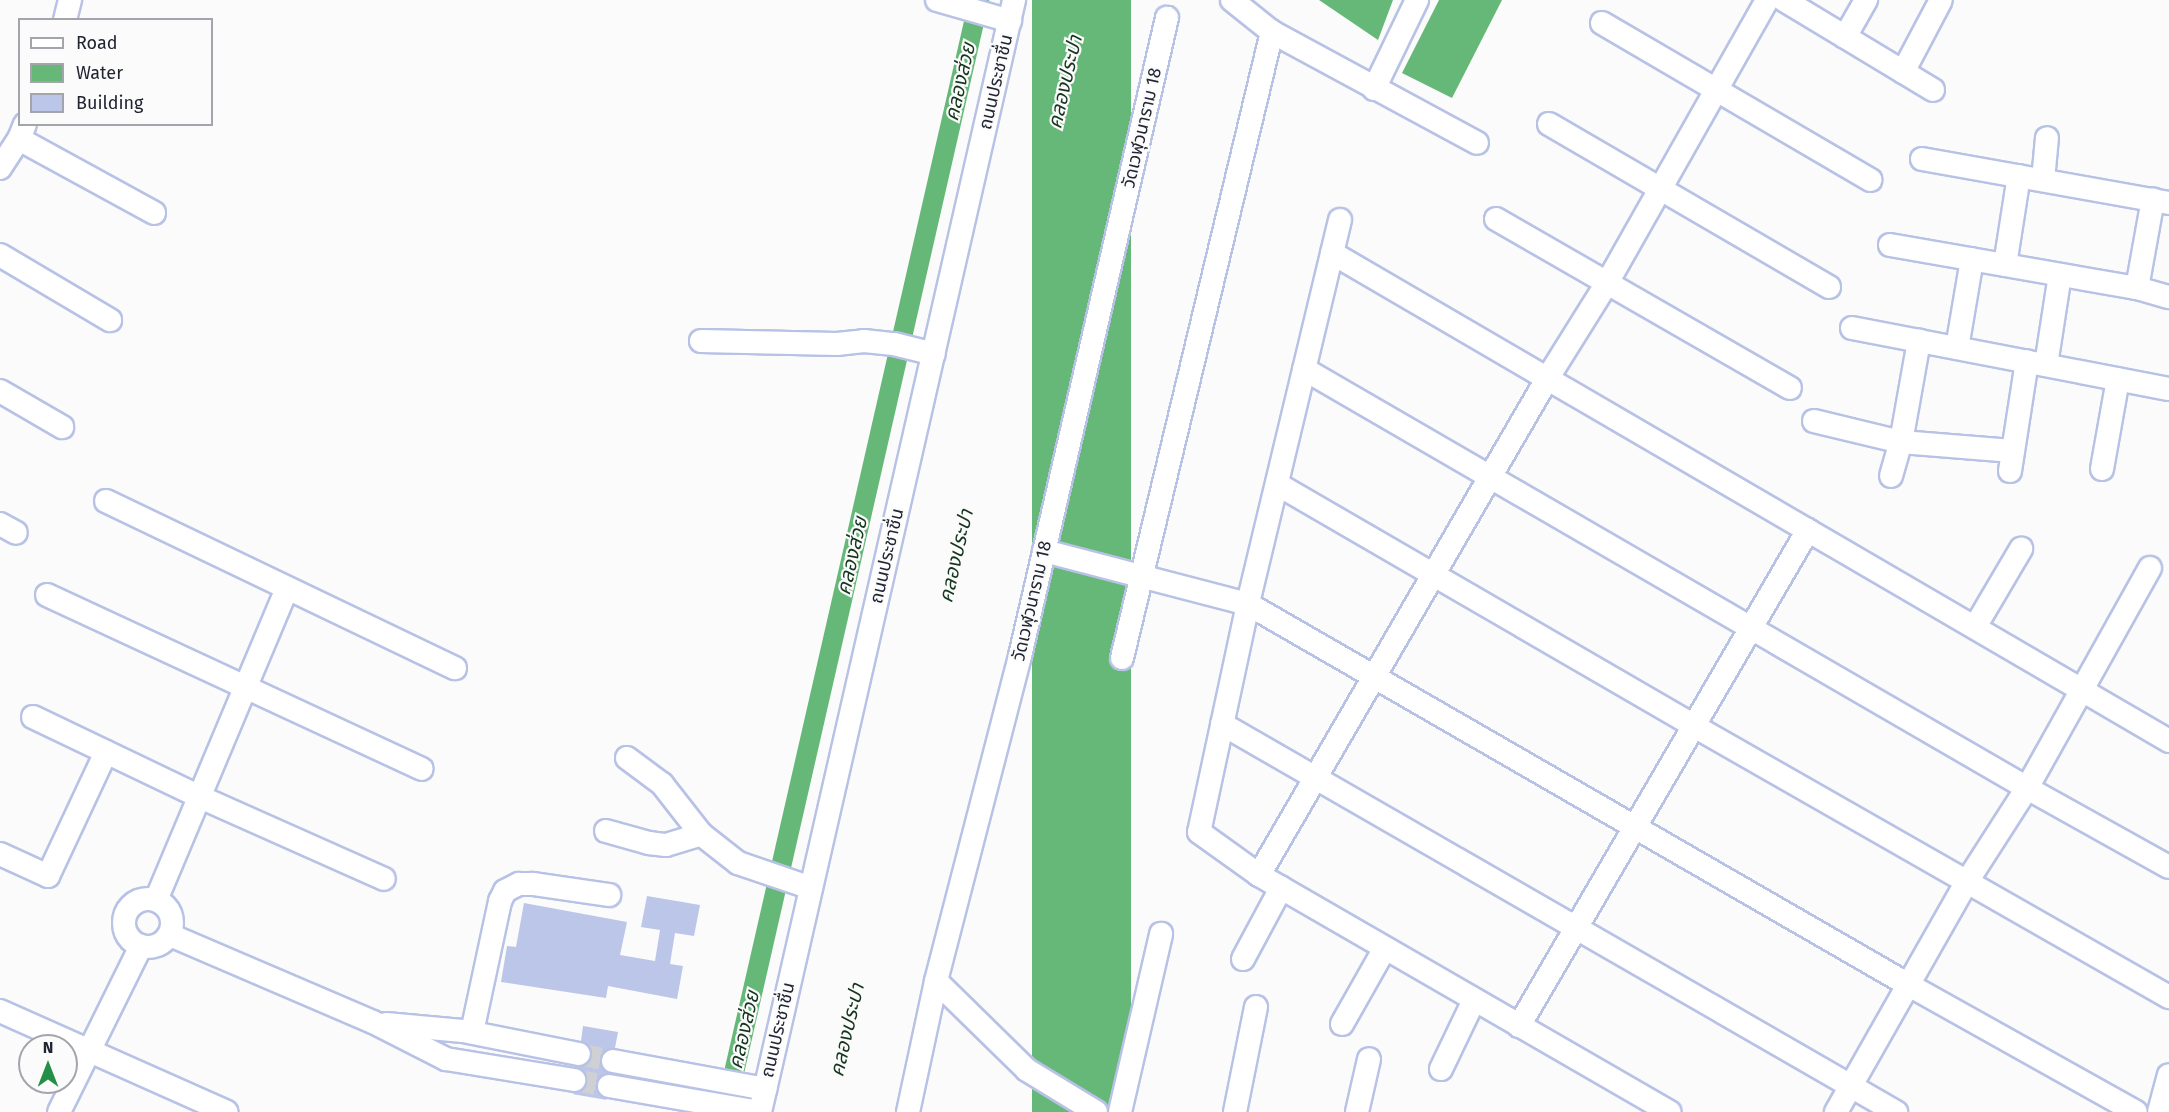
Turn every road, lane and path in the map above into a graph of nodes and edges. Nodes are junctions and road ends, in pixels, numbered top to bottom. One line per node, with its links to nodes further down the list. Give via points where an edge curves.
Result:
1 (70, 0): 10 (street)
2 (937, 0): 9 (street, via 970,9)
3 (1232, 0): 13 (street)
4 (1417, 0): 16 (street)
5 (1767, 0): 17 (street)
6 (1784, 0): 14 (street)
7 (1866, 0): 14 (street)
8 (1941, 0): 15 (street)
9 (1012, 11): 48 (street, ถนนประชาชื่น)
10 (66, 18)
11 (1167, 18): 66 (street, วัดเวฬุวนาราม 18)
12 (1602, 23): 17 (street)
13 (1272, 32): 16 (street); 69 (street)
14 (1845, 37): 15 (street)
15 (1903, 72): 18 (street)
16 (1374, 89): 22 (street)
17 (1716, 89): 26 (street); 28 (street)
18 (1933, 90)
19 (1549, 124): 28 (street)
20 (22, 132): 24 (street); 30 (street)
21 (2047, 138): 27 (street)
22 (1477, 143)
23 (1922, 159): 25 (street)
24 (0, 168)
25 (2019, 176): 27 (street); 37 (street)
26 (1871, 180)
27 (2043, 180): 29 (street)
28 (1659, 188): 39 (street); 40 (street)
29 (2161, 201): 41 (street)
30 (154, 213)
31 (1496, 219): 39 (street)
32 (1340, 220): 34 (street)
33 (1890, 245): 36 (street)
34 (1332, 253): 50 (street); 51 (street)
35 (0, 255): 43 (street)
36 (1972, 259): 37 (street); 47 (street)
37 (2005, 265): 38 (street)
38 (2060, 274): 41 (street); 49 (street)
39 (1607, 283): 51 (street); 53 (street)
40 (1829, 287)
41 (2137, 288): 42 (street)
42 (2169, 297)
43 (110, 320)
44 (1852, 328): 46 (street)
45 (701, 341): 48 (street, via 864,341)
46 (1919, 341): 47 (street); 58 (street)
47 (1957, 348): 49 (street)
48 (934, 354): 98 (street, ถนนประชาชื่น)
49 (2036, 363): 52 (street); 58 (street, via 2011,461)
50 (1304, 369): 60 (street); 62 (street)
51 (1547, 379): 60 (street); 64 (street)
52 (2118, 379): 54 (street); 59 (street)
53 (1790, 388)
54 (2169, 389)
55 (0, 391): 57 (street)
56 (1814, 421): 58 (street)
57 (62, 427)
58 (1901, 442): 61 (street)
59 (2102, 469)
60 (1491, 476): 68 (street); 73 (street)
61 (1891, 476)
62 (1277, 484): 68 (street); 72 (street)
63 (106, 501): 70 (street)
64 (1808, 530): 73 (street); 74 (street)
65 (2021, 549): 74 (street)
66 (1044, 551): 69 (street); 108 (street, วัดเวฬุวนาราม 18)
67 (2150, 568): 79 (street)
68 (1434, 575): 77 (street); 82 (street)
69 (1142, 576): 72 (street); 75 (street)
70 (287, 588): 76 (street); 78 (street)
71 (47, 595): 78 (street)
72 (1248, 604): 77 (street); 81 (street)
73 (1751, 627): 82 (street); 88 (street)
74 (1975, 627): 79 (street)
75 (1122, 658)
76 (455, 668)
77 (1376, 675): 87 (street); 90 (street)
78 (246, 688): 86 (street); 89 (street)
79 (2080, 689): 83 (street); 88 (street)
80 (33, 717): 84 (street)
81 (1222, 724): 87 (street); 95 (street, via 1199,831)
82 (1694, 726): 90 (street); 97 (street)
83 (2169, 741)
84 (106, 752): 89 (street); 93 (street, via 48,876)
85 (627, 758): 92 (street, via 662,784)
86 (422, 768)
87 (1316, 776): 95 (street); 102 (street)
88 (2027, 788): 94 (street); 97 (street)
89 (200, 797): 96 (street); 101 (street)
90 (1635, 826): 102 (street); 109 (street)
91 (606, 831): 92 (street, via 666,845)
92 (701, 834): 98 (street, via 738,863)
93 (0, 855)
94 (2169, 867)
95 (1259, 875): 99 (street)
96 (384, 879)
97 (1968, 880): 109 (street); 110 (street)
98 (811, 888): 127 (street, ถนนประชาชื่น)
99 (1281, 888): 106 (street); 107 (street)
100 (609, 895): 117 (street, via 533,884 519,884 505,891)
101 (156, 900): 103 (street, via 169,910); 105 (street, via 132,905 124,920 128,936)
102 (1577, 927): 116 (street); 125 (street)
103 (170, 934): 105 (street, via 157,946); 114 (street)
104 (1161, 934): 133 (street)
105 (141, 946): 118 (street)
106 (1385, 948): 111 (street); 115 (street)
107 (1243, 959)
108 (936, 981): 131 (street, วัดเวฬุวนาราม 18); 132 (street, via 1027,1070)
109 (1907, 984): 125 (street); 139 (street)
110 (2169, 997)
111 (1474, 1000): 116 (street); 122 (street)
112 (1256, 1006): 134 (street)
113 (0, 1011): 118 (street)
114 (373, 1022): 117 (street); 124 (street, via 446,1059)
115 (1342, 1024)
116 (1519, 1026): 136 (street)
117 (472, 1032): 119 (street)
118 (88, 1052): 128 (street); 129 (street)
119 (579, 1054)
120 (1369, 1059): 135 (street)
121 (613, 1061): 127 (street)
122 (1441, 1069)
123 (2169, 1075): 140 (street)
124 (574, 1080)
125 (1850, 1085): 137 (street); 138 (street)
126 (609, 1086): 130 (street)
127 (765, 1089): 130 (street, ถนนประชาชื่น)
128 (59, 1112)
129 (227, 1112)
130 (760, 1112)
131 (908, 1112)
132 (1096, 1112)
133 (1120, 1112)
134 (1235, 1112)
135 (1357, 1112)
136 (1669, 1112)
137 (1836, 1112)
138 (1896, 1112)
139 (2136, 1112)
140 (2159, 1112)

